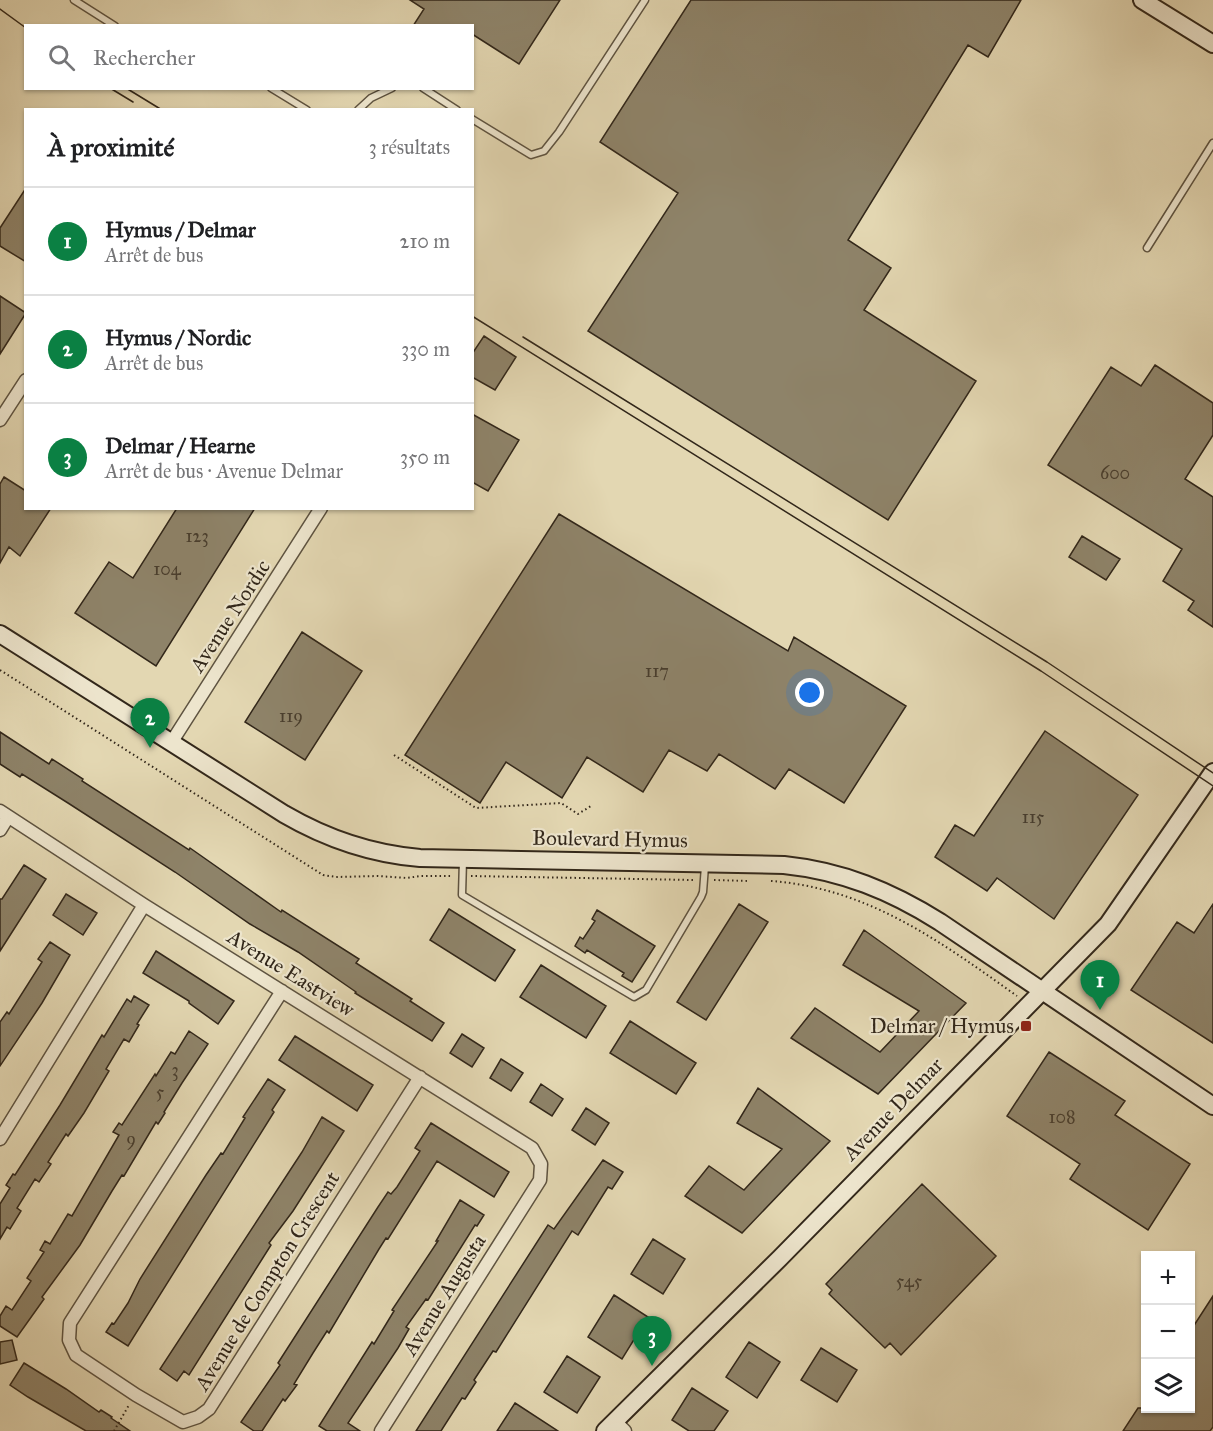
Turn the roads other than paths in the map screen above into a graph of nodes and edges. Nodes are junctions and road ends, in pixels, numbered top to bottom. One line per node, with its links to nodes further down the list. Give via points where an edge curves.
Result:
1 (74, 0): 4 (lane)
2 (645, 0): 12 (lane, via 544,151 531,155)
3 (1142, 0): 5 (street)
4 (112, 24)
5 (1213, 44)
6 (274, 90): 9 (lane)
7 (388, 90): 10 (lane)
8 (426, 90): 11 (lane)
9 (304, 108)
10 (360, 108)
11 (454, 108)
12 (474, 120)
13 (1213, 143): 14 (lane)
14 (1147, 248)
15 (24, 383): 16 (street)
16 (0, 420)
17 (320, 510): 19 (street, Avenue Nordic)
18 (0, 634): 19 (street, Boulevard Hymus)
19 (171, 743): 23 (street, Boulevard Hymus, via 284,814 329,837 388,854)
20 (1213, 772): 27 (street, Avenue Delmar, via 1115,915)
21 (4, 814): 22 (street); 25 (street, Avenue Eastview)
22 (0, 830)
23 (463, 859): 24 (street, Boulevard Hymus); 24 (lane, via 462,895 634,997 646,990 701,897)
24 (705, 862): 27 (street, Boulevard Hymus, via 795,866 872,885 921,910)
25 (144, 905): 26 (street, Avenue Eastview); 30 (street)
26 (282, 990): 28 (street, Avenue Eastview); 28 (street, Avenue de Compton Crescent, via 70,1323 69,1340 76,1354 136,1395 183,1422 209,1409)
27 (1042, 990): 29 (street, Boulevard Hymus); 32 (street, Avenue Delmar)
28 (420, 1077): 31 (street, Avenue Eastview, via 532,1148 541,1164)
29 (1213, 1106)
30 (0, 1138)
31 (540, 1180): 33 (street, Avenue Augusta)
32 (615, 1428)
33 (381, 1431)

